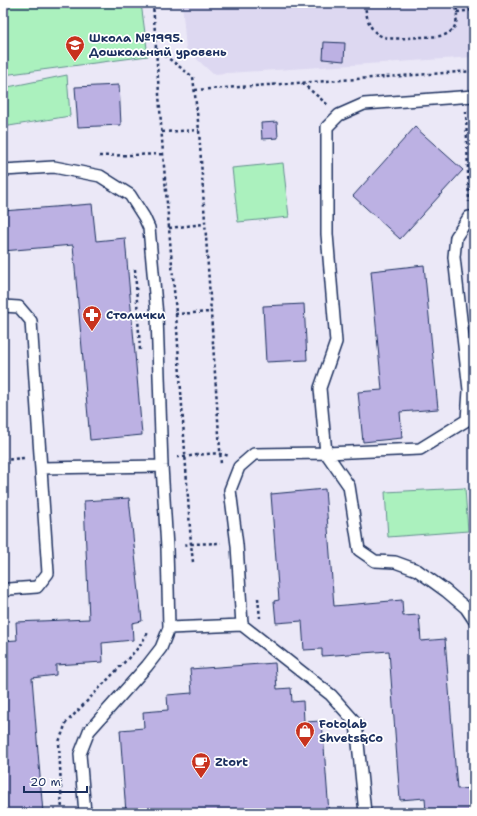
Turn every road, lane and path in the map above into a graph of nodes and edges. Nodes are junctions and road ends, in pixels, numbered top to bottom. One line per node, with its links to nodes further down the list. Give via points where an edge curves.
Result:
1 (365, 3): 4 (path, via 369,24 375,33 390,39 440,36 449,33 456,24)
2 (456, 3): 4 (path)
3 (474, 10): 4 (path)
4 (456, 12)
5 (155, 48): 8 (path, via 193,77)
6 (474, 71): 7 (path)
7 (302, 83): 8 (path); 10 (path)
8 (195, 90): 11 (path)
9 (470, 96): 10 (lane, via 364,104); 16 (path)
10 (339, 115): 23 (lane, via 327,127 327,234 336,342 320,388)
11 (199, 130): 12 (path); 17 (path)
12 (162, 132)
13 (163, 154): 14 (path)
14 (99, 156)
15 (3, 170): 18 (lane, via 54,167 100,176 130,195)
16 (472, 217): 23 (lane, via 456,237 454,257 469,390 467,420 420,449)
17 (204, 224): 18 (path); 22 (path)
18 (148, 228): 25 (lane, via 157,316)
19 (134, 262): 21 (path)
20 (3, 306): 27 (lane, via 19,307 31,321)
21 (140, 354)
22 (220, 453): 25 (path); 26 (path); 28 (path)
23 (326, 453): 26 (lane, via 254,454); 32 (lane, via 349,486 359,550 375,560 395,562 417,570 466,608)
24 (3, 460): 27 (path)
25 (162, 461): 27 (lane); 34 (lane)
26 (246, 461): 33 (lane, via 239,467 230,490 237,545)
27 (40, 462): 31 (lane, via 48,573 37,587 9,589)
28 (222, 468)
29 (226, 543): 30 (path, via 191,544)
30 (193, 562)
31 (3, 593)
32 (474, 620)
33 (242, 625): 34 (lane); 38 (lane, via 331,696 356,723)
34 (170, 628): 37 (lane, via 161,648 147,666 89,731 80,754)
35 (150, 630): 36 (path, via 139,647 66,723 59,742)
36 (62, 813)
37 (85, 813)
38 (365, 813)

